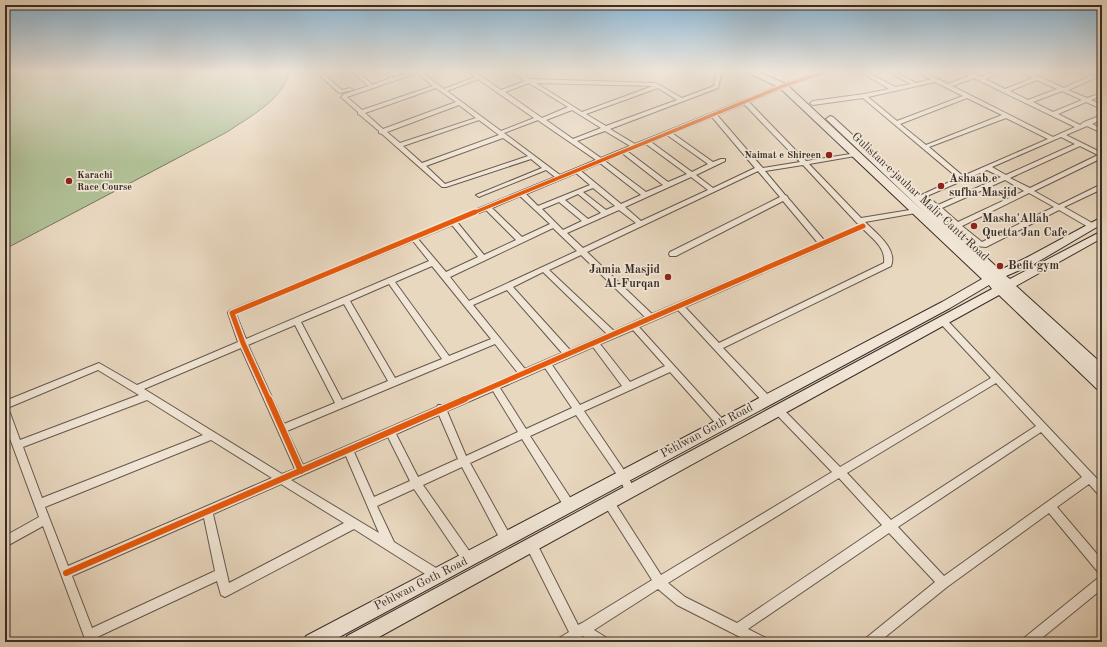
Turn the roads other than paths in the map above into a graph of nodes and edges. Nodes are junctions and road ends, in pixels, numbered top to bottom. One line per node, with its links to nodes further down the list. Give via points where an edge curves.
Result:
1 (349, 101): 21 (street)
2 (394, 101): 21 (street)
3 (457, 101): 17 (street)
4 (514, 101): 28 (street)
5 (560, 101): 20 (street)
6 (617, 101): 22 (street)
7 (678, 101): 32 (street)
8 (804, 101): 46 (main road, Gulistan e jauhar Malir Cantt Road)
9 (826, 101): 18 (street)
10 (870, 101): 29 (street)
11 (954, 101): 29 (street)
12 (977, 101): 25 (street)
13 (1083, 101): 24 (street)
14 (1089, 101): 19 (street)
15 (745, 102): 23 (street); 51 (street)
16 (1028, 102): 24 (street)
17 (459, 103): 27 (street); 34 (street)
18 (813, 103): 72 (main road, Gulistan e jauhar Malir Cantt Road)
19 (1102, 107)
20 (571, 108): 22 (street); 28 (street)
21 (360, 113): 34 (street)
22 (581, 114): 32 (street)
23 (714, 114): 35 (street); 56 (street)
24 (1053, 114): 31 (street)
25 (1005, 116): 38 (street); 44 (street)
26 (1102, 117): 30 (street)
27 (480, 118): 36 (street); 42 (street)
28 (540, 119): 36 (street); 39 (street)
29 (897, 123): 44 (street)
30 (1086, 123): 31 (street); 33 (street)
31 (1078, 126): 37 (street)
32 (604, 129): 39 (street); 43 (street)
33 (1102, 131)
34 (381, 132): 42 (street)
35 (668, 133): 40 (street); 52 (street)
36 (502, 134): 48 (street); 53 (street)
37 (1061, 135): 38 (street); 41 (street)
38 (1053, 139): 54 (street)
39 (572, 141): 49 (street)
40 (646, 141): 43 (street); 58 (street)
41 (1080, 144): 47 (street); 60 (street)
42 (398, 146): 53 (street)
43 (634, 146): 45 (street)
44 (925, 147): 61 (street)
45 (622, 151): 49 (street); 63 (street)
46 (854, 154): 51 (street); 79 (main road, Gulistan e jauhar Malir Cantt Road)
47 (1102, 156): 67 (street)
48 (532, 157): 53 (street, via 448,186); 55 (street)
49 (600, 160): 57 (street); 70 (street)
50 (723, 160): 52 (street)
51 (803, 163): 56 (street); 84 (street)
52 (712, 164): 58 (street)
53 (421, 166)
54 (987, 167): 60 (street); 61 (street)
55 (547, 168): 59 (street); 69 (street)
56 (761, 169): 65 (street); 71 (street)
57 (576, 170): 59 (street); 62 (street)
58 (691, 174): 63 (street); 65 (street)
59 (559, 177): 68 (street)
60 (1005, 177): 67 (street); 77 (street)
61 (962, 178): 72 (street)
62 (594, 184): 66 (street); 74 (street)
63 (668, 185): 70 (street)
64 (1102, 186): 76 (street)
65 (712, 190): 83 (street)
66 (578, 191): 73 (street); 80 (street)
67 (1030, 191): 76 (street); 86 (street)
68 (521, 194): 75 (street); 78 (street)
69 (479, 195)
70 (645, 195): 74 (street)
71 (785, 197): 91 (street); 93 (street)
72 (920, 197): 77 (street); 99 (main road, Gulistan e jauhar Malir Cantt Road)
73 (560, 200): 78 (street); 82 (street)
74 (620, 206): 80 (street); 83 (street)
75 (487, 207): 81 (street); 90 (street)
76 (1059, 207): 86 (street, via 986,245 979,244); 87 (street)
77 (937, 208): 86 (street)
78 (537, 209): 85 (street)
79 (916, 211): 84 (street); 99 (main road, Gulistan e jauhar Malir Cantt Road)
80 (605, 213): 82 (street)
81 (453, 222): 89 (street); 94 (street)
82 (586, 222): 88 (street)
83 (641, 224): 92 (street)
84 (861, 224): 91 (street); 112 (street, via 884,246 889,255 888,264)
85 (554, 225): 88 (street); 90 (street)
86 (958, 226)
87 (1099, 227): 99 (main road, Pehlwan Goth Road)
88 (562, 233): 92 (street)
89 (414, 238): 95 (street); 110 (street, via 232,313)
90 (521, 241): 94 (street)
91 (822, 243): 103 (street)
92 (582, 252): 96 (street); 104 (street)
93 (673, 254)
94 (483, 258): 97 (street)
95 (434, 262): 97 (street); 98 (street)
96 (544, 269): 100 (street); 108 (street)
97 (445, 276): 102 (street)
98 (390, 280): 101 (street); 114 (street)
99 (999, 282): 106 (main road, Pehlwan Goth Road); 117 (main road, Gulistan e jauhar Malir Cantt Road); 121 (main road, Gulistan e jauhar Malir Cantt Road); 126 (main road, Pehlwan Goth Road, via 946,305)
100 (508, 286): 102 (street); 113 (street)
101 (345, 299): 105 (street); 120 (street)
102 (469, 304): 109 (street)
103 (679, 306): 104 (street); 112 (street)
104 (651, 318): 107 (street)
105 (296, 320): 110 (street); 127 (street)
106 (942, 320): 119 (street); 131 (main road, Pehlwan Goth Road)
107 (634, 326): 108 (street); 116 (street)
108 (612, 335): 111 (street)
109 (497, 340): 114 (street); 118 (street)
110 (244, 343): 124 (street); 135 (street)
111 (595, 343): 113 (street); 123 (street)
112 (718, 347): 126 (street)
113 (568, 354): 115 (street)
114 (447, 360): 120 (street)
115 (546, 363): 118 (street); 130 (street)
116 (670, 368): 123 (street); 133 (street)
117 (1102, 372)
118 (523, 373): 122 (street)
119 (996, 379): 134 (street); 143 (street)
120 (394, 382): 127 (street)
121 (1102, 385)
122 (494, 386): 129 (street); 137 (street)
123 (628, 387): 130 (street)
124 (136, 389): 125 (street); 128 (street, via 99,366)
125 (147, 396): 138 (street); 139 (street)
126 (766, 399): 133 (main road, Pehlwan Goth Road)
127 (340, 404): 135 (street)
128 (5, 405)
129 (441, 408): 136 (street); 141 (street)
130 (578, 410): 137 (street); 144 (street)
131 (778, 410): 143 (street); 148 (main road, Pehlwan Goth Road)
132 (5, 414): 139 (street)
133 (721, 423): 144 (main road, Pehlwan Goth Road)
134 (1042, 427): 145 (street); 158 (street)
135 (282, 429): 142 (street)
136 (390, 431): 140 (street); 147 (street)
137 (523, 435): 141 (street); 153 (street)
138 (211, 436): 146 (street); 152 (street)
139 (17, 445): 152 (street)
140 (348, 450): 142 (street); 150 (street)
141 (464, 462): 147 (street); 159 (street)
142 (301, 471): 146 (street)
143 (840, 472): 158 (street); 168 (street)
144 (623, 476): 148 (street); 153 (main road, Pehlwan Goth Road)
145 (1089, 478): 149 (street); 154 (street)
146 (283, 480): 155 (street); 157 (street)
147 (416, 483): 150 (street); 163 (street)
148 (630, 490): 151 (main road, Pehlwan Goth Road)
149 (1102, 491)
150 (372, 503): 162 (street)
151 (609, 503): 161 (main road, Pehlwan Goth Road); 168 (street)
152 (40, 504): 156 (street)
153 (569, 505): 159 (main road, Pehlwan Goth Road)
154 (1050, 506): 164 (street); 170 (street)
155 (208, 512): 165 (street); 166 (street)
156 (45, 519): 160 (street); 165 (street)
157 (354, 524): 162 (street); 166 (street, via 225,591)
158 (890, 526): 170 (street); 171 (street)
159 (506, 539): 163 (main road, Pehlwan Goth Road)
160 (5, 542)
161 (531, 544): 172 (street); 173 (main road, Pehlwan Goth Road)
162 (390, 546): 167 (street)
163 (468, 559): 167 (main road, Pehlwan Goth Road)
164 (1102, 568)
165 (66, 573): 166 (street, via 89,635)
166 (221, 574)
167 (437, 575): 174 (main road, Pehlwan Goth Road)
168 (660, 582): 171 (street, via 681,601); 172 (street)
169 (1102, 582): 179 (street)
170 (943, 583): 178 (street)
171 (738, 629): 177 (street)
172 (579, 631): 175 (street); 176 (street)
173 (356, 641)
174 (312, 642)
175 (563, 642)
176 (603, 642)
177 (762, 642)
178 (870, 642)
179 (1028, 642)

